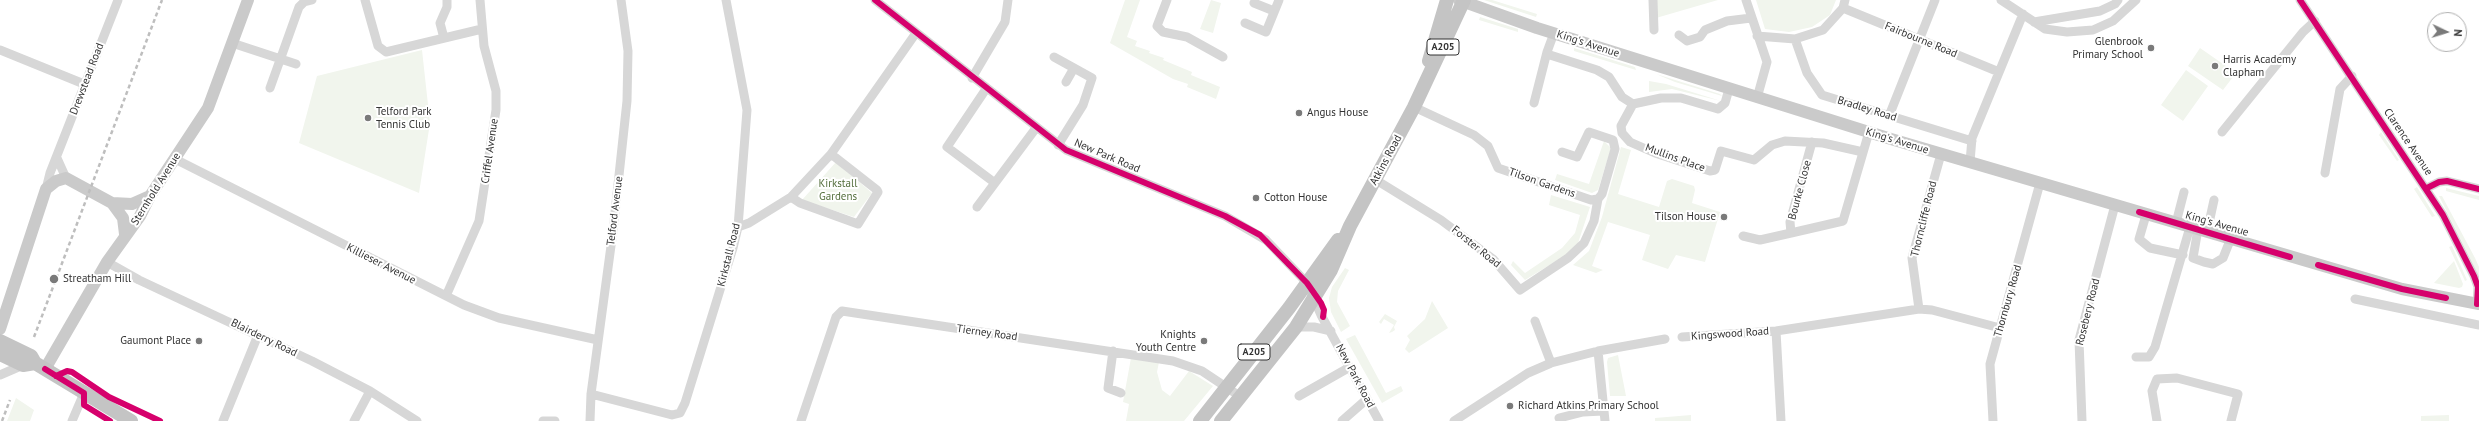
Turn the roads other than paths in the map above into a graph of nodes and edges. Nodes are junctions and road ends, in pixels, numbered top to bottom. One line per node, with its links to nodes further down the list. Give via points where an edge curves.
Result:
1 (118, 0): 51 (street, Drewstead Road)
2 (248, 0): 39 (main road, Sternhold Avenue)
3 (312, 0): 44 (street, via 299,7)
4 (365, 0): 36 (street, via 378,46 382,50 391,52)
5 (447, 0): 36 (street, via 447,7 440,23)
6 (480, 0): 30 (street, Criffel Avenue)
7 (621, 0): 115 (street, Telford Avenue, via 628,51 627,100)
8 (726, 0): 92 (street, Kirkstall Road, via 747,110)
9 (874, 0): 32 (street, New Park Road)
10 (1008, 0): 49 (street, via 1005,22)
11 (1167, 0): 43 (street, via 1158,26 1163,32 1187,37)
12 (1278, 0): 24 (street)
13 (1447, 0): 55 (highway, Atkins Road / A205)
14 (1462, 0): 33 (main road, King's Avenue); 55 (highway, Atkins Road / A205)
15 (1653, 0): 31 (street)
16 (1746, 0): 26 (street)
17 (1935, 0): 38 (street)
18 (2001, 0): 25 (street)
19 (2118, 0): 28 (street, via 2100,11)
20 (2136, 0): 28 (street, via 2113,21 2093,30 2067,32 2046,29)
21 (2300, 0): 27 (street, Clarence Avenue)
22 (1254, 3): 24 (street)
23 (1844, 4): 37 (street, via 1822,30); 38 (street, Fairbourne Road)
24 (1274, 11): 29 (street, via 1266,32)
25 (2023, 14): 28 (street); 47 (street)
26 (1752, 18): 34 (street, via 1727,22 1705,30 1700,37 1687,41); 35 (street)
27 (2315, 21): 48 (street, Clarence Avenue); 63 (street, via 2302,32)
28 (2034, 22)
29 (1245, 23)
30 (482, 29): 36 (street); 101 (street, Criffel Avenue, via 496,100 484,200 476,231)
31 (1654, 30)
32 (916, 33): 49 (street, New Park Road); 69 (street)
33 (1554, 33): 41 (street); 54 (main road, King's Avenue)
34 (1679, 35)
35 (1757, 36): 37 (street); 56 (street, via 1767,62)
36 (444, 38)
37 (1796, 39): 60 (street, Bradley Road, via 1807,73 1822,95)
38 (1919, 39): 47 (street, Fairbourne Road); 60 (street)
39 (232, 43): 44 (street); 72 (main road, Sternhold Avenue, via 208,108)
40 (0, 50): 51 (street)
41 (1548, 52): 57 (street); 58 (street, via 1550,55 1597,70 1609,78 1622,97)
42 (1054, 57): 46 (street)
43 (1223, 57)
44 (280, 58): 45 (street); 52 (street)
45 (296, 64)
46 (1074, 68): 50 (street); 66 (street, via 1090,76 1092,81 1083,104)
47 (1999, 72): 64 (street)
48 (2352, 76): 74 (street, via 2340,89); 79 (street, Clarence Avenue)
49 (972, 78): 53 (street, New Park Road)
50 (1066, 82)
51 (84, 84): 71 (street, Drewstead Road)
52 (270, 88)
53 (986, 89): 61 (street, New Park Road); 77 (street, via 947,147)
54 (1729, 89): 56 (main road, King's Avenue); 58 (street, via 1725,103 1718,109 1681,98 1661,98)
55 (1420, 92): 59 (highway, Atkins Road / A205)
56 (1757, 98): 62 (main road, King's Avenue)
57 (1534, 103)
58 (1632, 104): 65 (street, Mullins Place, via 1623,121 1622,133 1630,142 1710,171 1715,170 1721,151 1754,160 1772,145 1785,140)
59 (1414, 107): 76 (highway, Atkins Road / A205); 85 (street, Tilson Gardens, via 1474,135 1488,146 1498,168 1591,200)
60 (1889, 116): 64 (street, Bradley Road)
61 (1036, 128): 66 (street, New Park Road); 77 (street)
62 (1869, 132): 68 (street, Bourke Close); 70 (main road, King's Avenue)
63 (2222, 132)
64 (1972, 141): 73 (street)
65 (1812, 142): 68 (street); 94 (street, Bourke Close, via 1790,222)
66 (1058, 145): 100 (street, New Park Road, via 1253,230 1273,246)
67 (1562, 152): 85 (street, via 1577,157 1589,132 1613,140 1615,149 1602,194)
68 (1863, 152): 94 (street, Bourke Close, via 1843,221)
69 (831, 154): 84 (street); 84 (street, via 878,192 858,224)
70 (1941, 154): 73 (main road, King's Avenue); 104 (street, Thorncliffe Road, via 1912,258)
71 (57, 158): 75 (street); 80 (street, Drewstead Road)
72 (175, 159): 83 (main road, Sternhold Avenue); 101 (street, Killieser Avenue)
73 (1970, 162): 78 (main road, King's Avenue)
74 (2324, 173)
75 (66, 178): 80 (main road, via 56,181); 87 (main road)
76 (1376, 180): 85 (street, Forster Road, via 1441,220 1493,259 1520,290 1578,250 1594,221); 100 (highway, Atkins Road / A205, via 1350,226 1331,270)
77 (995, 183): 89 (street)
78 (2040, 183): 88 (main road, King's Avenue); 108 (street, Thornbury Road)
79 (2427, 188): 81 (street, via 2447,181); 103 (street, Clarence Avenue, via 2474,276 2478,287)
80 (46, 189): 109 (main road, Drewstead Road)
81 (2479, 189)
82 (2184, 192): 91 (street)
83 (150, 196): 87 (main road, via 132,204); 95 (main road, Sternhold Avenue, via 144,210)
84 (791, 198): 92 (street, via 749,224)
85 (1598, 199)
86 (2214, 200): 93 (street)
87 (112, 203): 95 (main road, via 123,218)
88 (2115, 205): 90 (main road, King's Avenue); 152 (street, Rosebery Road, via 2079,340)
89 (977, 207)
90 (2146, 215): 91 (main road, King's Avenue); 98 (street, via 2139,239 2150,248)
91 (2176, 223): 93 (main road, King's Avenue)
92 (738, 227): 129 (street, Kirkstall Road, via 680,413 672,415)
93 (2198, 229): 97 (main road, King's Avenue); 97 (street, via 2193,258 2204,262 2213,264 2223,258); 98 (street)
94 (1791, 233): 96 (street, via 1760,240)
95 (126, 234): 99 (main road, Sternhold Avenue)
96 (1743, 236)
97 (2231, 238): 103 (main road, King's Avenue, via 2402,289)
98 (2183, 255): 120 (street, via 2155,347 2149,357)
99 (107, 262): 112 (street, Blairderry Road, via 139,280); 122 (main road, Sternhold Avenue)
100 (1313, 290): 107 (highway, A205); 110 (street, New Park Road, via 1318,308); 125 (highway, A205)
101 (446, 296): 115 (street, Killieser Avenue, via 499,318)
102 (2355, 299): 106 (street)
103 (2478, 304)
104 (1920, 310): 108 (street, Kingswood Road, via 1932,310); 111 (street, Kingswood Road)
105 (1535, 321): 121 (street)
106 (2479, 325)
107 (1296, 327): 110 (street, New Park Road, via 1314,327); 131 (highway, A205)
108 (2000, 328): 151 (street, Thornbury Road, via 1990,364)
109 (0, 329)
110 (1331, 331): 123 (street, New Park Road)
111 (1776, 331): 113 (street, Kingswood Road); 150 (street)
112 (258, 335): 126 (street, Blairderry Road); 137 (street)
113 (1682, 337)
114 (1665, 339): 117 (street)
115 (598, 340): 129 (street, Telford Avenue)
116 (0, 341): 122 (highway, via 31,356)
117 (1598, 351): 121 (street); 133 (street)
118 (1113, 352): 125 (street, Tierney Road, via 1186,364); 128 (street, via 1108,388); 143 (street, Tierney Road, via 840,312)
119 (0, 354): 122 (highway)
120 (2136, 357)
121 (1551, 363): 148 (street, via 1528,373)
122 (34, 366): 124 (street); 127 (highway)
123 (1350, 367): 130 (street); 132 (street, New Park Road)
124 (0, 375)
125 (1227, 387): 131 (street, Tierney Road); 144 (highway, A205)
126 (370, 391): 138 (street); 139 (street, Blairderry Road)
127 (84, 393): 135 (street); 136 (highway)
128 (1121, 393)
129 (591, 394): 142 (street, Telford Avenue)
130 (1299, 396)
131 (1241, 397): 145 (highway, A205)
132 (1367, 399): 146 (street); 147 (street, New Park Road)
133 (1603, 411): 134 (street, via 1583,412); 149 (street)
134 (1559, 418)
135 (72, 421)
136 (131, 421)
137 (223, 421)
138 (354, 421)
139 (415, 421)
140 (543, 421): 141 (street)
141 (555, 421)
142 (590, 421)
143 (802, 421)
144 (1200, 421)
145 (1221, 421)
146 (1342, 421)
147 (1379, 421)
148 (1454, 421)
149 (1605, 421)
150 (1781, 421)
151 (1993, 421)
152 (2082, 421)
153 (2157, 421): 154 (street, via 2152,391 2157,379 2177,378 2238,394)
154 (2231, 421)

